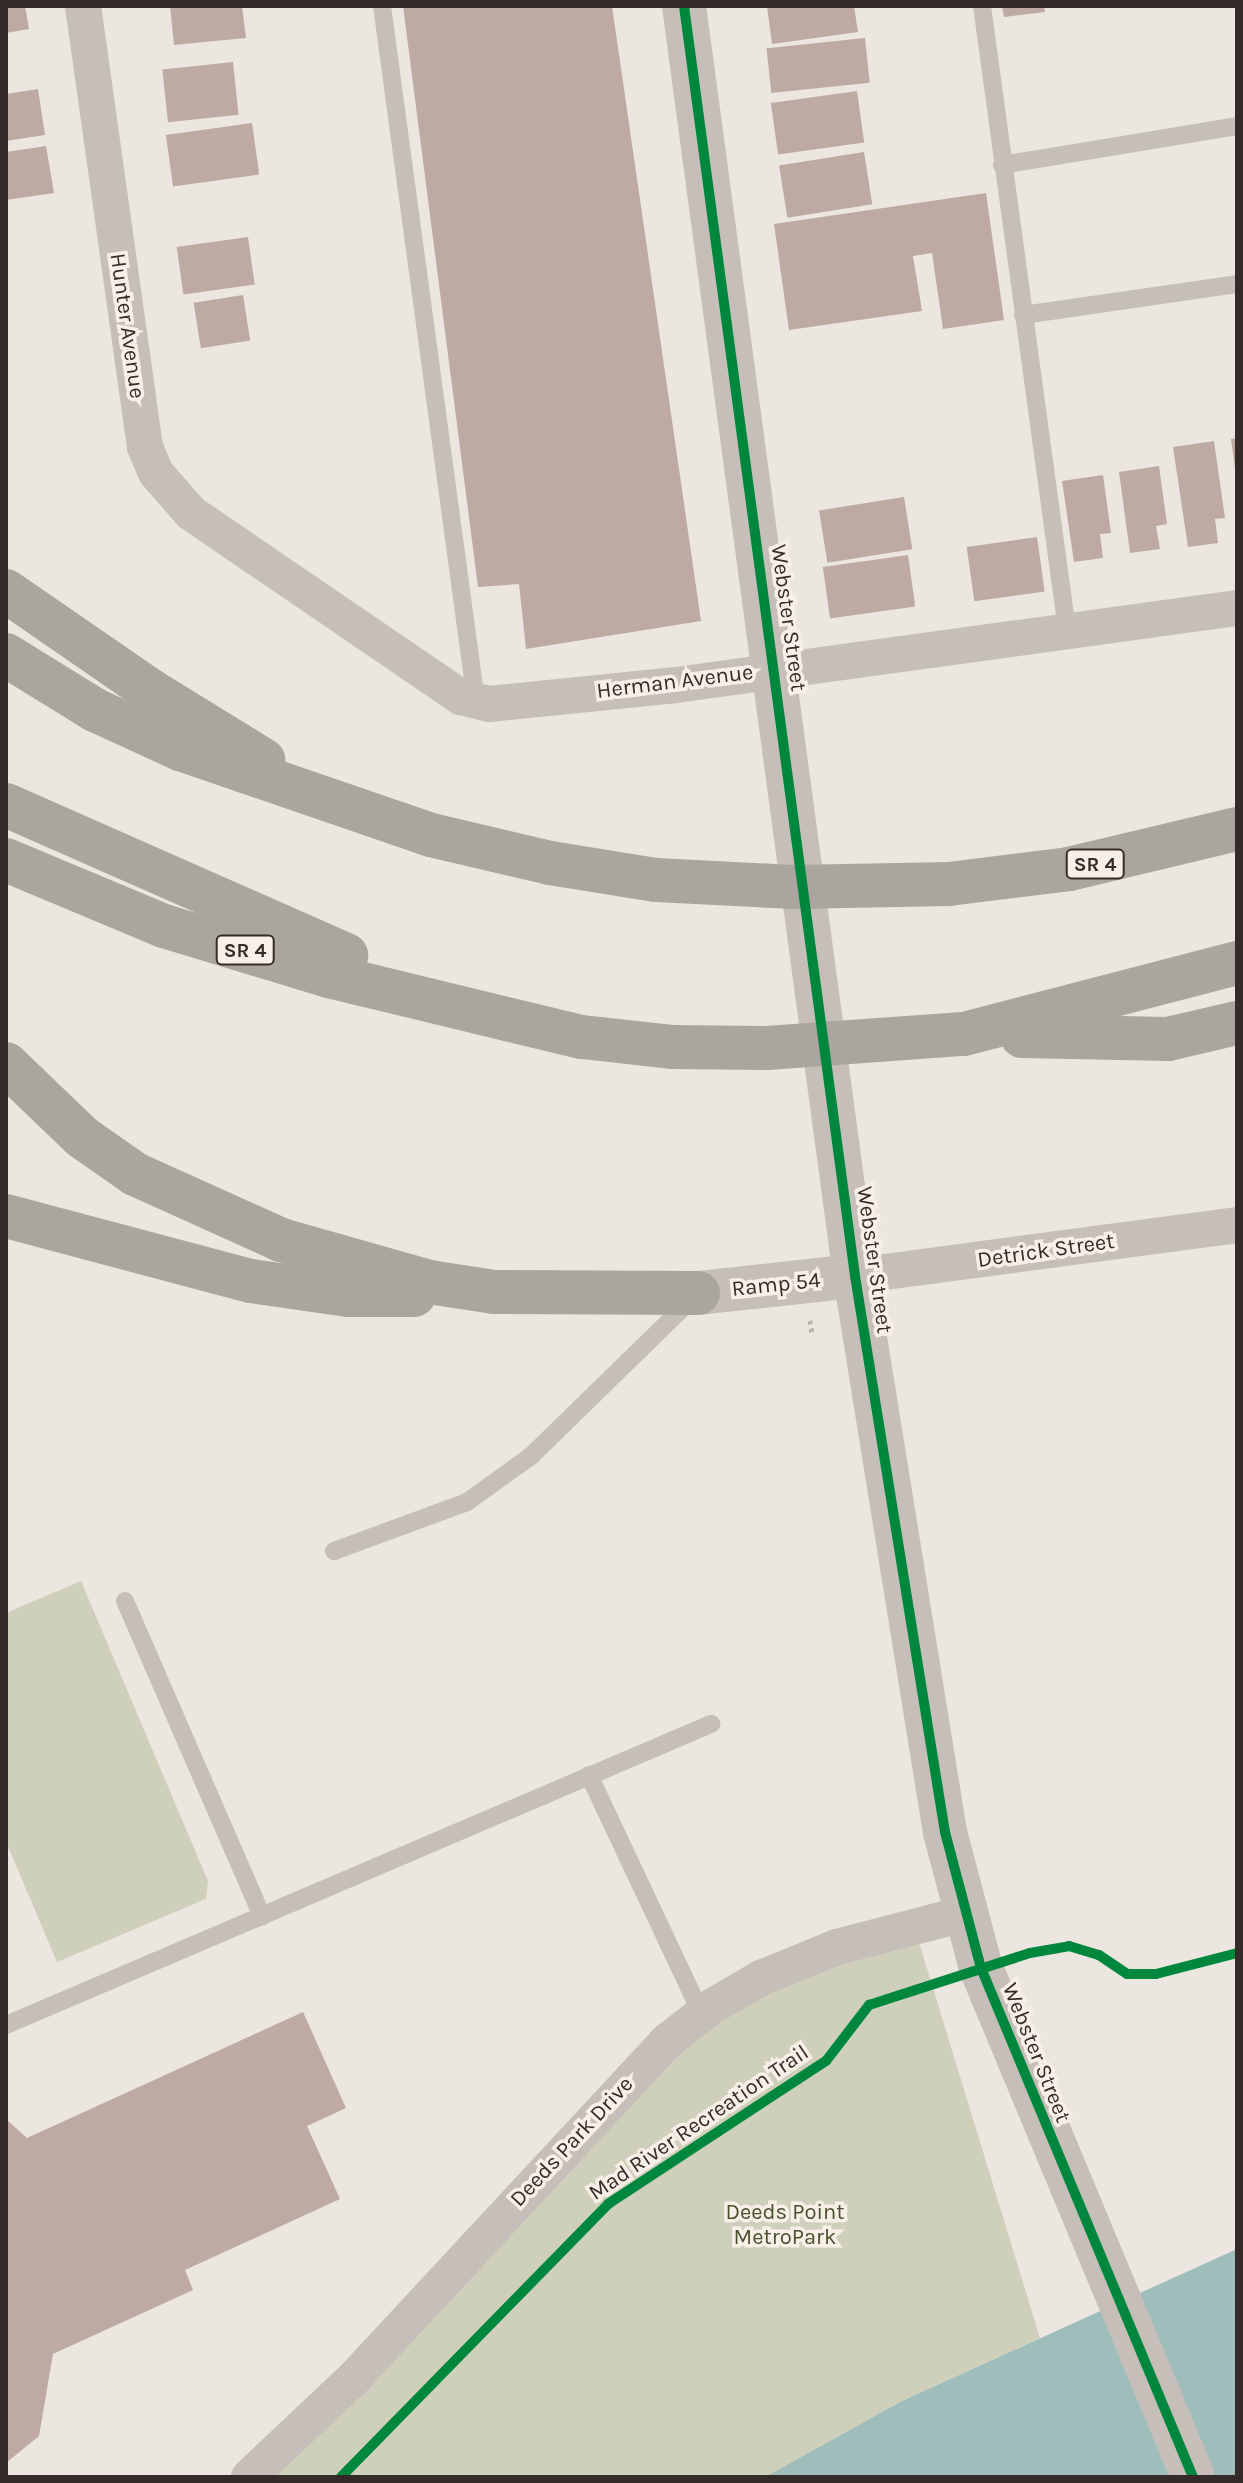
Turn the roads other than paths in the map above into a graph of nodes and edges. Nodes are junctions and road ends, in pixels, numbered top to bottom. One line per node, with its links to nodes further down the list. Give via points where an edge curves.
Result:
1 (83, 6): 9 (street, Hunter Avenue, via 145,447 156,473 180,503)
2 (382, 6): 15 (lane)
3 (684, 6): 14 (street, Webster Street)
4 (982, 6): 6 (lane)
5 (1237, 126): 6 (lane)
6 (1002, 165): 8 (lane)
7 (1237, 284): 8 (lane)
8 (1023, 315): 12 (lane)
9 (290, 580): 15 (street, Herman Avenue, via 461,697)
10 (6, 591): 16 (highway)
11 (1237, 608): 12 (street, Herman Avenue)
12 (1067, 630): 14 (street, Herman Avenue)
13 (6, 655): 16 (highway, SR 4, via 95,710 180,749)
14 (775, 669): 15 (street, Herman Avenue, via 676,685 489,704); 27 (street, Webster Street)
15 (476, 701)
16 (312, 792): 18 (highway, SR 4, bridge, via 431,835 550,863 656,880 792,887 949,884 1069,869)
17 (6, 805): 21 (highway)
18 (1237, 829)
19 (6, 860): 21 (highway, SR 4, via 164,926)
20 (1237, 963): 23 (highway, SR 4)
21 (492, 1017): 23 (highway, SR 4, bridge, via 582,1037 673,1047 782,1048)
22 (1237, 1023): 23 (highway, via 1168,1039)
23 (964, 1034)
24 (6, 1064): 28 (highway, via 82,1137 135,1174 204,1209 356,1264)
25 (6, 1216): 28 (highway, via 67,1236 279,1285 348,1295)
26 (1237, 1225): 27 (street, Detrick Street)
27 (855, 1276): 29 (street, Ramp 54); 34 (street, Webster Street, via 945,1832)
28 (494, 1292): 29 (highway)
29 (698, 1293): 30 (lane, via 531,1456 467,1502)
30 (334, 1551)
31 (125, 1601): 35 (lane)
32 (711, 1724): 33 (lane)
33 (589, 1775): 35 (lane); 36 (lane)
34 (964, 1914): 36 (street, Deeds Park Drive, via 837,1947 761,1978); 39 (street, Webster Street, via 1043,2125)
35 (262, 1916): 37 (lane)
36 (702, 2015): 38 (street, Deeds Park Drive, via 666,2042 355,2377)
37 (6, 2025)
38 (249, 2477)
39 (1193, 2477)

